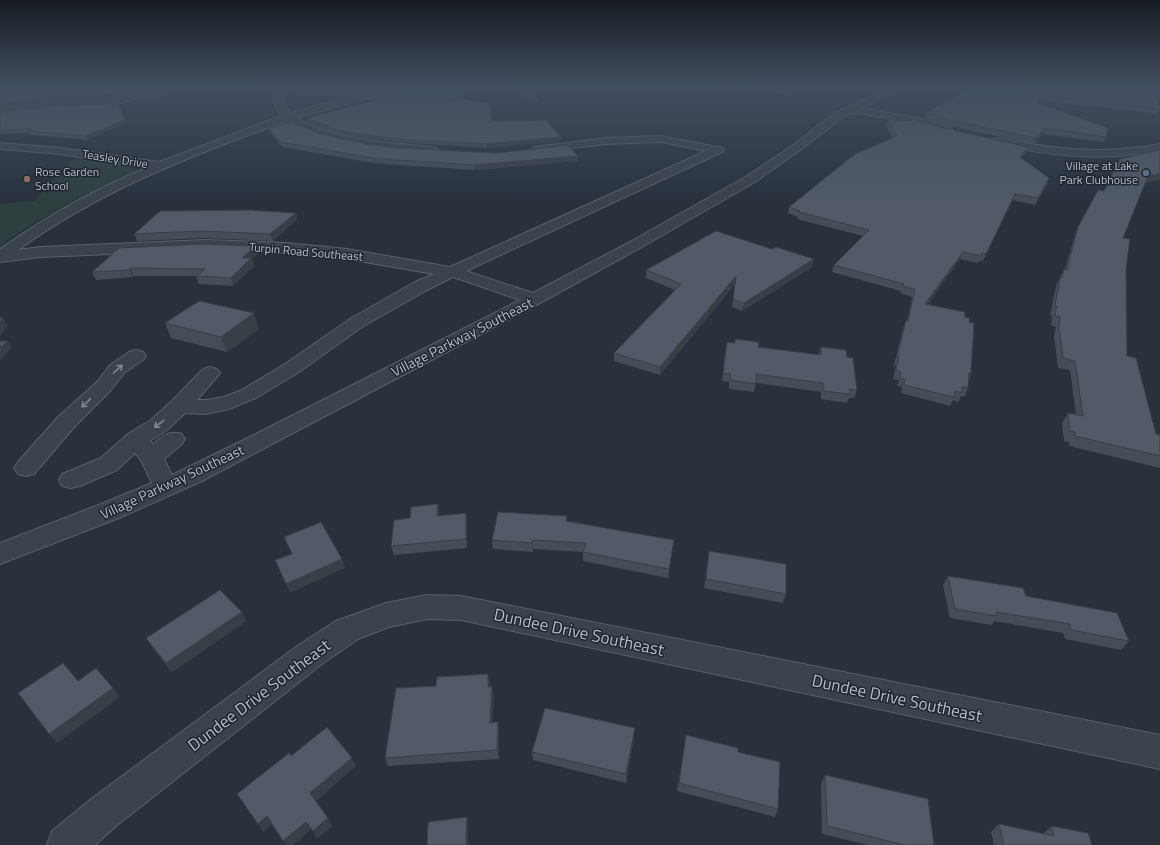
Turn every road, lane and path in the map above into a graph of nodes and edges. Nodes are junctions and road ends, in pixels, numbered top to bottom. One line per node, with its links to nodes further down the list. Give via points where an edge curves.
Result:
1 (264, 125): 13 (street)
2 (301, 125): 10 (street, via 325,135 368,144)
3 (825, 125): 18 (street, Village Parkway Southeast, via 751,179)
4 (927, 125): 5 (street)
5 (961, 133)
6 (989, 139): 9 (street, via 1077,153 1134,153)
7 (0, 146): 8 (street, Teasley Drive)
8 (30, 147): 12 (street); 13 (street, Teasley Drive)
9 (1160, 147)
10 (447, 151)
11 (524, 151): 16 (street, via 606,141 648,139 679,141 718,150)
12 (12, 154)
13 (159, 166): 14 (street, via 76,206)
14 (0, 257): 16 (street, Turpin Road Southeast, via 95,249 223,245 347,254)
15 (351, 266): 17 (street, via 356,262 410,273)
16 (452, 272): 17 (street); 18 (street, Turpin Road Southeast)
17 (403, 288): 20 (street, via 374,304)
18 (534, 299): 28 (street, Village Parkway Southeast)
19 (329, 327): 20 (street)
20 (349, 328): 23 (street, via 292,368 236,400 206,407)
21 (136, 356): 26 (street, via 117,369)
22 (210, 373): 23 (street)
23 (180, 406): 25 (street, one-way to 25, via 159,425)
24 (174, 439): 25 (street)
25 (144, 448): 27 (street); 28 (street)
26 (26, 468)
27 (71, 480)
28 (166, 487): 29 (street, Village Parkway Southeast)
29 (0, 554)
30 (1160, 752): 31 (street, Dundee Drive Southeast, via 461,608 427,607 386,615 347,630 311,654 109,808)
31 (66, 845)

